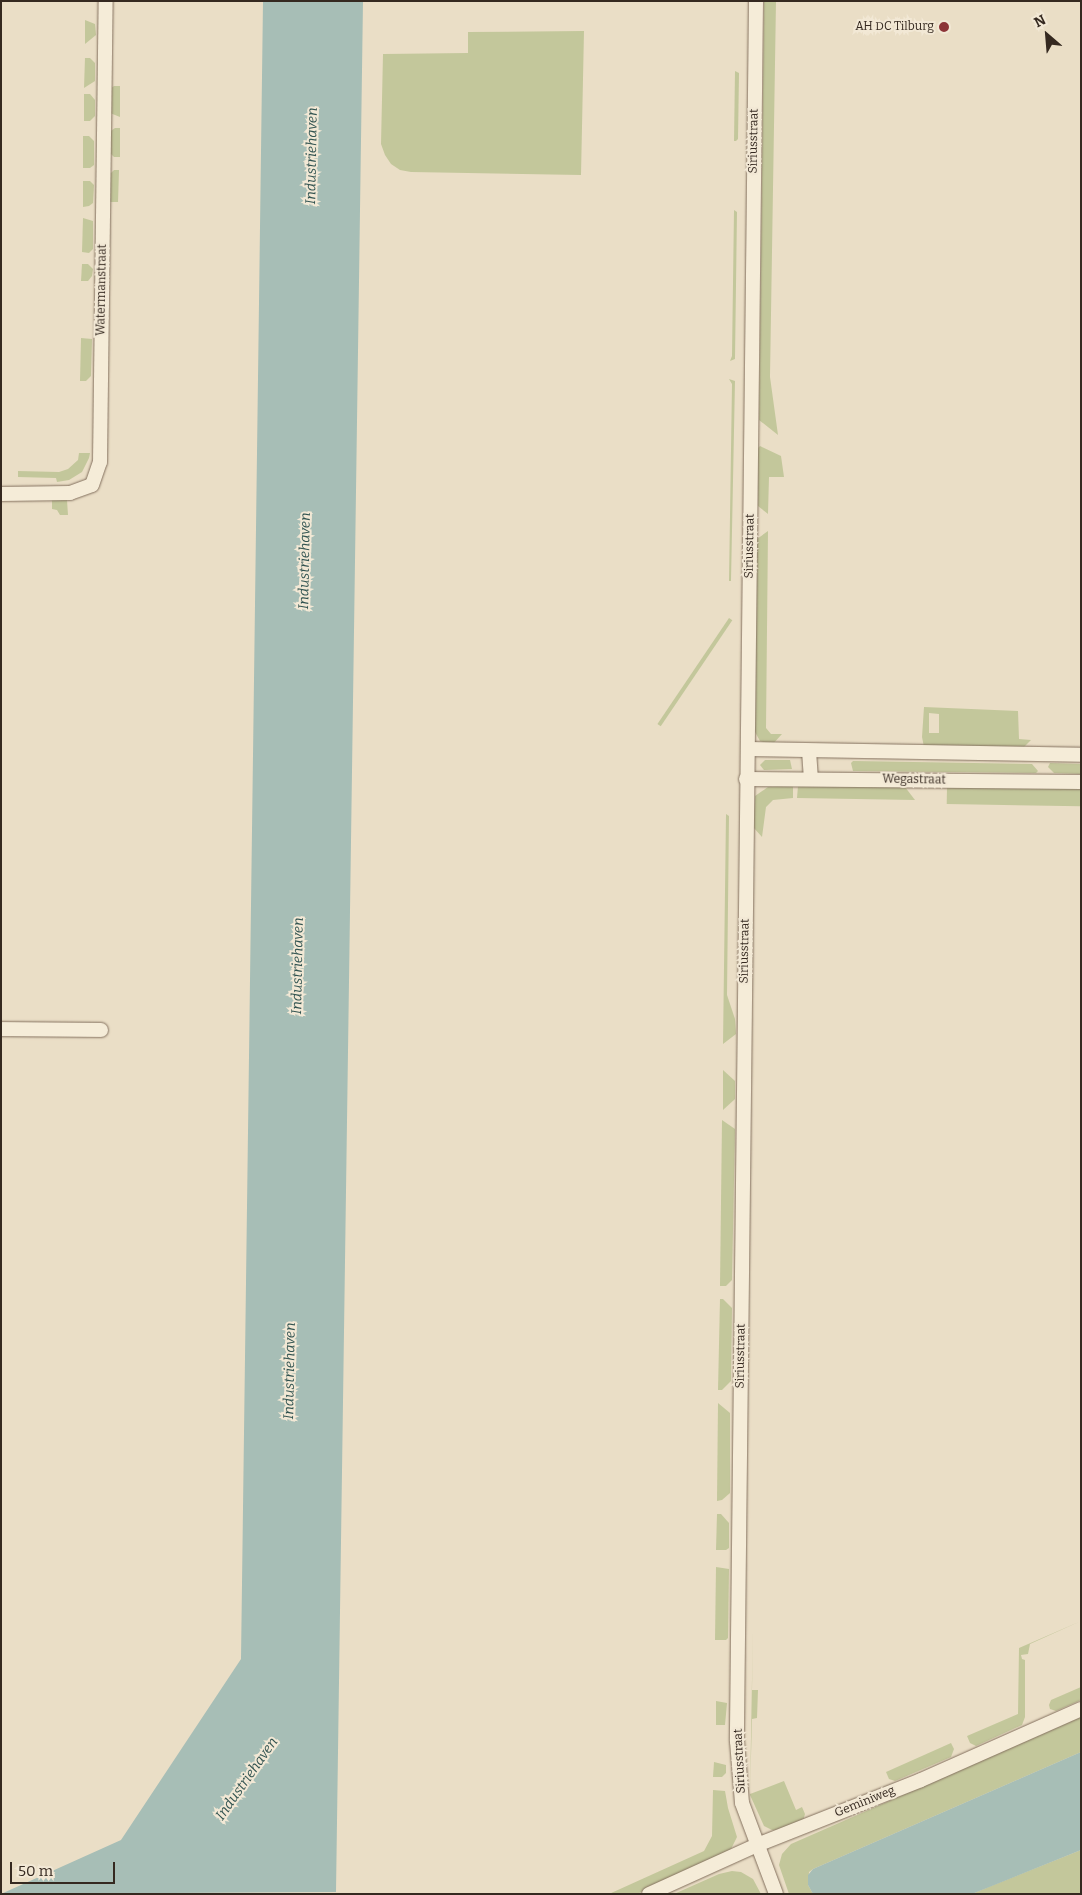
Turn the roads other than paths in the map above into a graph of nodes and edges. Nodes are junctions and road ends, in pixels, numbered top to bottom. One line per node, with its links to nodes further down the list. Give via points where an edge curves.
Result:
1 (106, 1): 3 (street, Watermanstraat, via 100,462 92,485 70,494)
2 (756, 1): 4 (street, Siriusstraat)
3 (1, 494)
4 (748, 749): 5 (street); 7 (street, Siriusstraat)
5 (810, 751): 6 (street); 8 (street)
6 (1081, 755)
7 (746, 779): 8 (street, Wegastraat); 13 (street, Siriusstraat, via 737,1741 742,1803)
8 (811, 779): 9 (street, Wegastraat)
9 (1081, 782)
10 (1, 1029): 11 (street)
11 (101, 1030)
12 (1081, 1709): 13 (street, Geminiweg, via 921,1780)
13 (757, 1845): 14 (street, Geminiweg); 15 (street, Siriusstraat)
14 (649, 1894)
15 (776, 1894)

